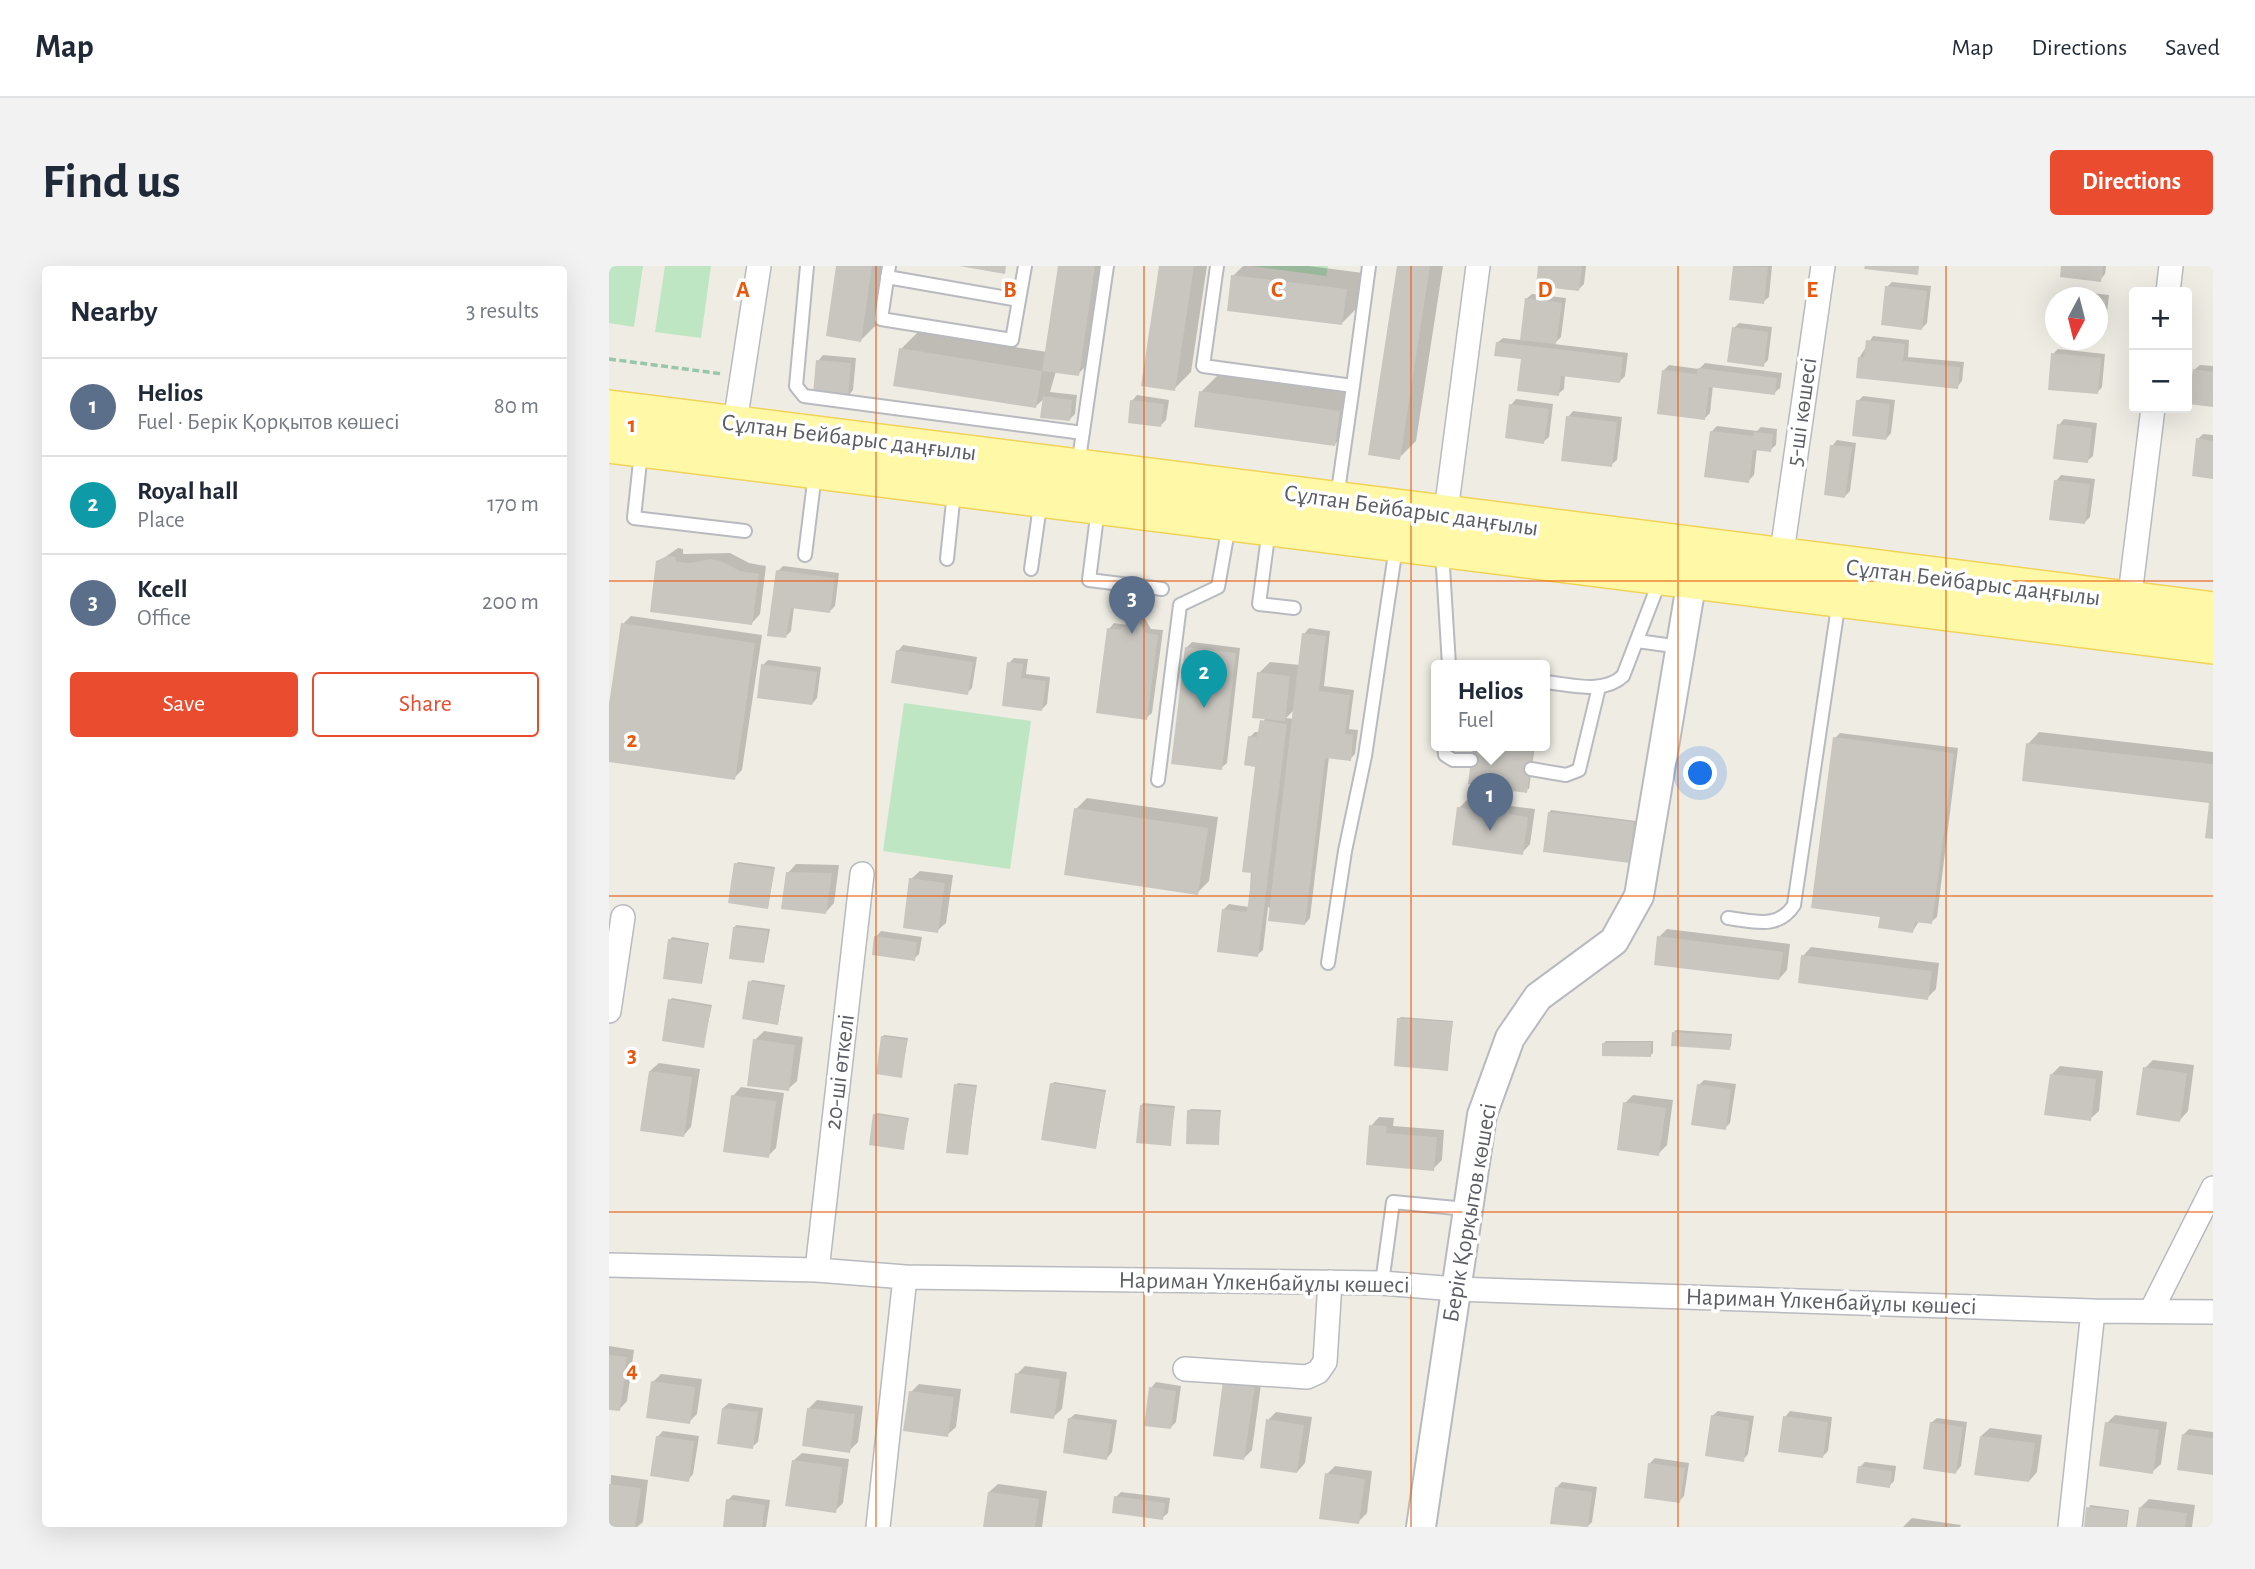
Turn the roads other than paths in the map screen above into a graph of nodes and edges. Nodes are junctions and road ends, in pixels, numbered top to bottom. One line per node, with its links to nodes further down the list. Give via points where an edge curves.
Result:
1 (759, 266): 16 (street)
2 (807, 266): 18 (lane, via 796,387 804,396)
3 (1025, 266): 12 (lane)
4 (1107, 266): 18 (lane)
5 (1217, 266): 13 (lane, via 1203,366)
6 (1369, 266): 13 (lane)
7 (1478, 266): 27 (street)
8 (1823, 266): 31 (street, 5-ші көшесі)
9 (2171, 266): 11 (street)
10 (888, 272): 12 (lane); 12 (lane, via 881,319 1012,341)
11 (2169, 287)
12 (1019, 300)
13 (1353, 386): 22 (lane)
14 (609, 408): 16 (main road, Сұлтан Бейбарыс даңғылы)
15 (2152, 413): 36 (street)
16 (732, 442): 17 (main road, Сұлтан Бейбарыс даңғылы); 18 (main road, Сұлтан Бейбарыс даңғылы); 19 (main road, Сұлтан Бейбарыс даңғылы)
17 (625, 446): 26 (lane, via 633,518)
18 (1081, 450): 22 (main road, Сұлтан Бейбарыс даңғылы)
19 (815, 470): 20 (main road, Сұлтан Бейбарыс даңғылы); 29 (lane)
20 (955, 488): 21 (main road, Сұлтан Бейбарыс даңғылы); 30 (lane)
21 (1041, 499): 23 (main road, Сұлтан Бейбарыс даңғылы); 32 (lane)
22 (1336, 501): 27 (main road, Сұлтан Бейбарыс даңғылы)
23 (1098, 504): 24 (main road, Сұлтан Бейбарыс даңғылы); 34 (lane, via 1089,580)
24 (1229, 521): 25 (main road, Сұлтан Бейбарыс даңғылы); 48 (lane, via 1219,587 1181,606)
25 (1270, 525): 28 (main road, Сұлтан Бейбарыс даңғылы); 37 (lane, via 1259,604)
26 (745, 531)
27 (1443, 533): 28 (main road, Сұлтан Бейбарыс даңғылы); 31 (main road, Сұлтан Бейбарыс даңғылы); 33 (main road, Сұлтан Бейбарыс даңғылы); 42 (lane)
28 (1396, 543): 52 (lane)
29 (805, 555)
30 (947, 559)
31 (1781, 559): 36 (main road, Сұлтан Бейбарыс даңғылы)
32 (1031, 569)
33 (1677, 578): 35 (main road, Сұлтан Бейбарыс даңғылы); 39 (lane); 41 (street, Берік Қорқытов көшесі)
34 (1162, 589)
35 (1839, 599): 40 (main road, Сұлтан Бейбарыс даңғылы); 51 (lane, via 1794,905 1787,917 1772,923)
36 (2129, 603): 38 (main road, Сұлтан Бейбарыс даңғылы)
37 (1294, 608)
38 (2213, 611)
39 (1637, 641): 41 (lane); 44 (lane, via 1623,676 1613,685)
40 (2213, 645)
41 (1681, 647): 55 (street, Берік Қорқытов көшесі, via 1639,896 1614,941 1538,997 1510,1038 1482,1115)
42 (1450, 660)
43 (1550, 683): 44 (lane)
44 (1599, 687): 47 (lane, via 1579,770 1566,775)
45 (1445, 751): 46 (lane, via 1453,760)
46 (1471, 760)
47 (1531, 769)
48 (1158, 780)
49 (862, 874): 57 (street, 20-ші өткелі)
50 (623, 917): 53 (street)
51 (1728, 918)
52 (1328, 963)
53 (609, 1011)
54 (2213, 1188): 63 (street)
55 (1466, 1209): 60 (lane, via 1393,1202); 61 (street, Берік Қорқытов көшесі)
56 (609, 1265): 57 (street, Нариман Үлкенбайұлы көшесі)
57 (817, 1270): 58 (street, Нариман Үлкенбайұлы көшесі)
58 (905, 1277): 59 (street, Нариман Үлкенбайұлы көшесі); 66 (street)
59 (1330, 1282): 60 (street, Нариман Үлкенбайұлы көшесі); 65 (street, via 1325,1362 1318,1372 1307,1377)
60 (1382, 1283): 61 (street, Нариман Үлкенбайұлы көшесі)
61 (1455, 1289): 62 (street, Нариман Үлкенбайұлы көшесі); 67 (street, Берік Қорқытов көшесі)
62 (2093, 1311): 63 (street, Нариман Үлкенбайұлы көшесі); 68 (street)
63 (2151, 1311): 64 (street, Нариман Үлкенбайұлы көшесі)
64 (2213, 1311)
65 (1185, 1368)
66 (878, 1527)
67 (1421, 1527)
68 (2070, 1527)

